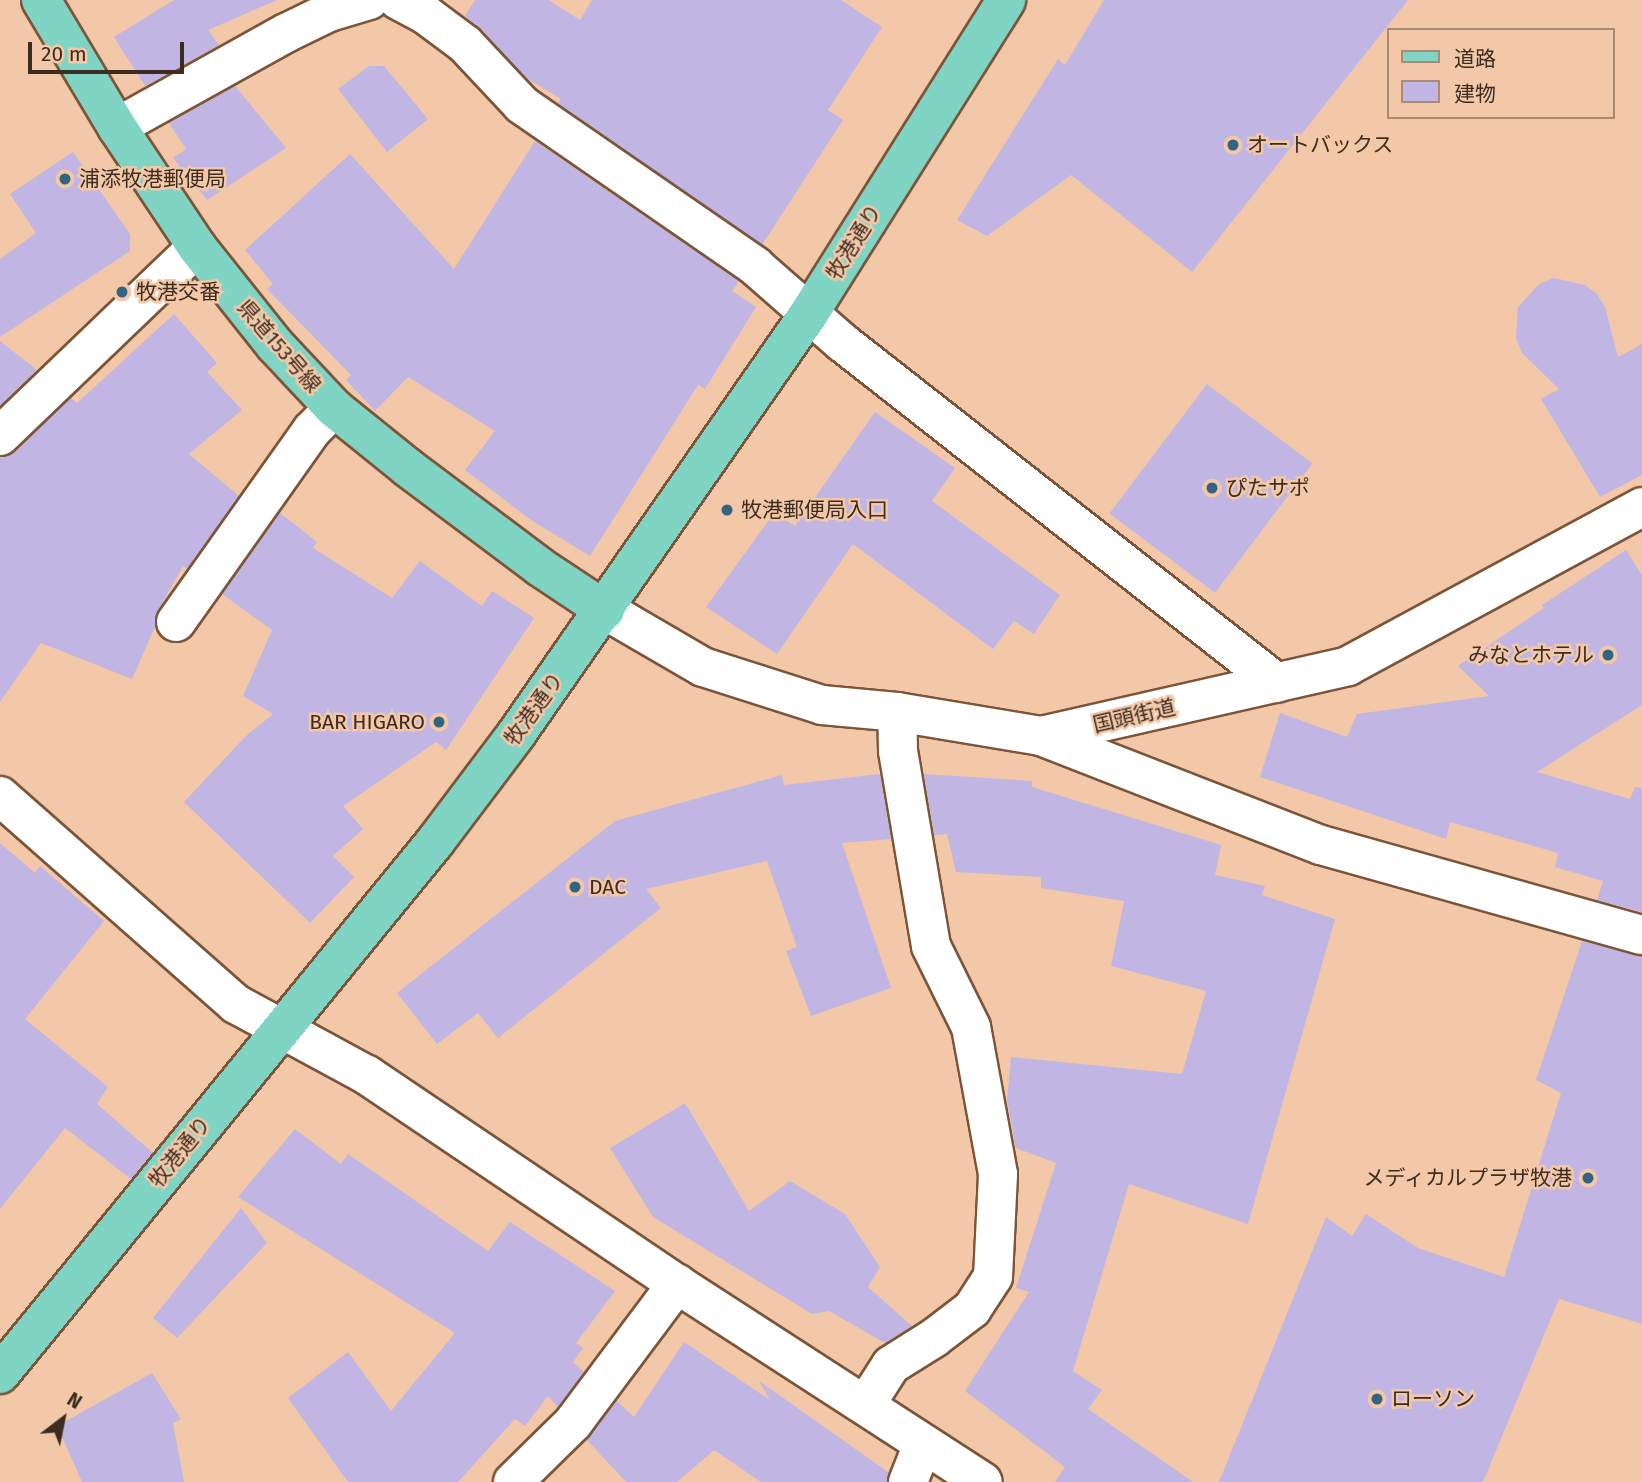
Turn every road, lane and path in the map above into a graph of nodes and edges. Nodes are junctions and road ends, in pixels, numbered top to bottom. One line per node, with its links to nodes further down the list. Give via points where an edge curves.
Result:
1 (41, 0): 5 (main road, 県道153号線)
2 (369, 0): 5 (street, via 329,12 286,33)
3 (398, 0): 7 (street, via 465,44 522,105 755,266)
4 (1006, 0): 7 (main road, 牧港通り)
5 (117, 127): 6 (main road, 県道153号線)
6 (197, 247): 8 (main road, 県道153号線, via 275,345); 9 (street)
7 (808, 315): 11 (main road, 牧港通り); 13 (street)
8 (334, 408): 11 (main road, 県道153号線, via 540,567); 12 (street, via 312,430)
9 (0, 436)
10 (1642, 507): 13 (street, 国頭街道, via 1348,666)
11 (605, 610): 14 (street, 国頭街道, via 703,667 738,680 822,705); 18 (main road, 牧港通り, via 435,842)
12 (176, 622)
13 (1276, 683): 15 (street, 国頭街道)
14 (897, 712): 15 (street, 国頭街道); 21 (street, via 898,751 931,946 971,1027 998,1174 993,1277 972,1309 891,1365)
15 (1041, 736): 17 (street, via 1321,845)
16 (0, 796): 18 (street, via 236,1004)
17 (1642, 935)
18 (282, 1027): 19 (street, via 367,1075); 20 (main road, 牧港通り)
19 (677, 1284): 21 (street); 23 (street, via 573,1423)
20 (0, 1374)
21 (866, 1404): 22 (street)
22 (923, 1444): 24 (street); 25 (street)
23 (513, 1482)
24 (908, 1482)
25 (983, 1482)

